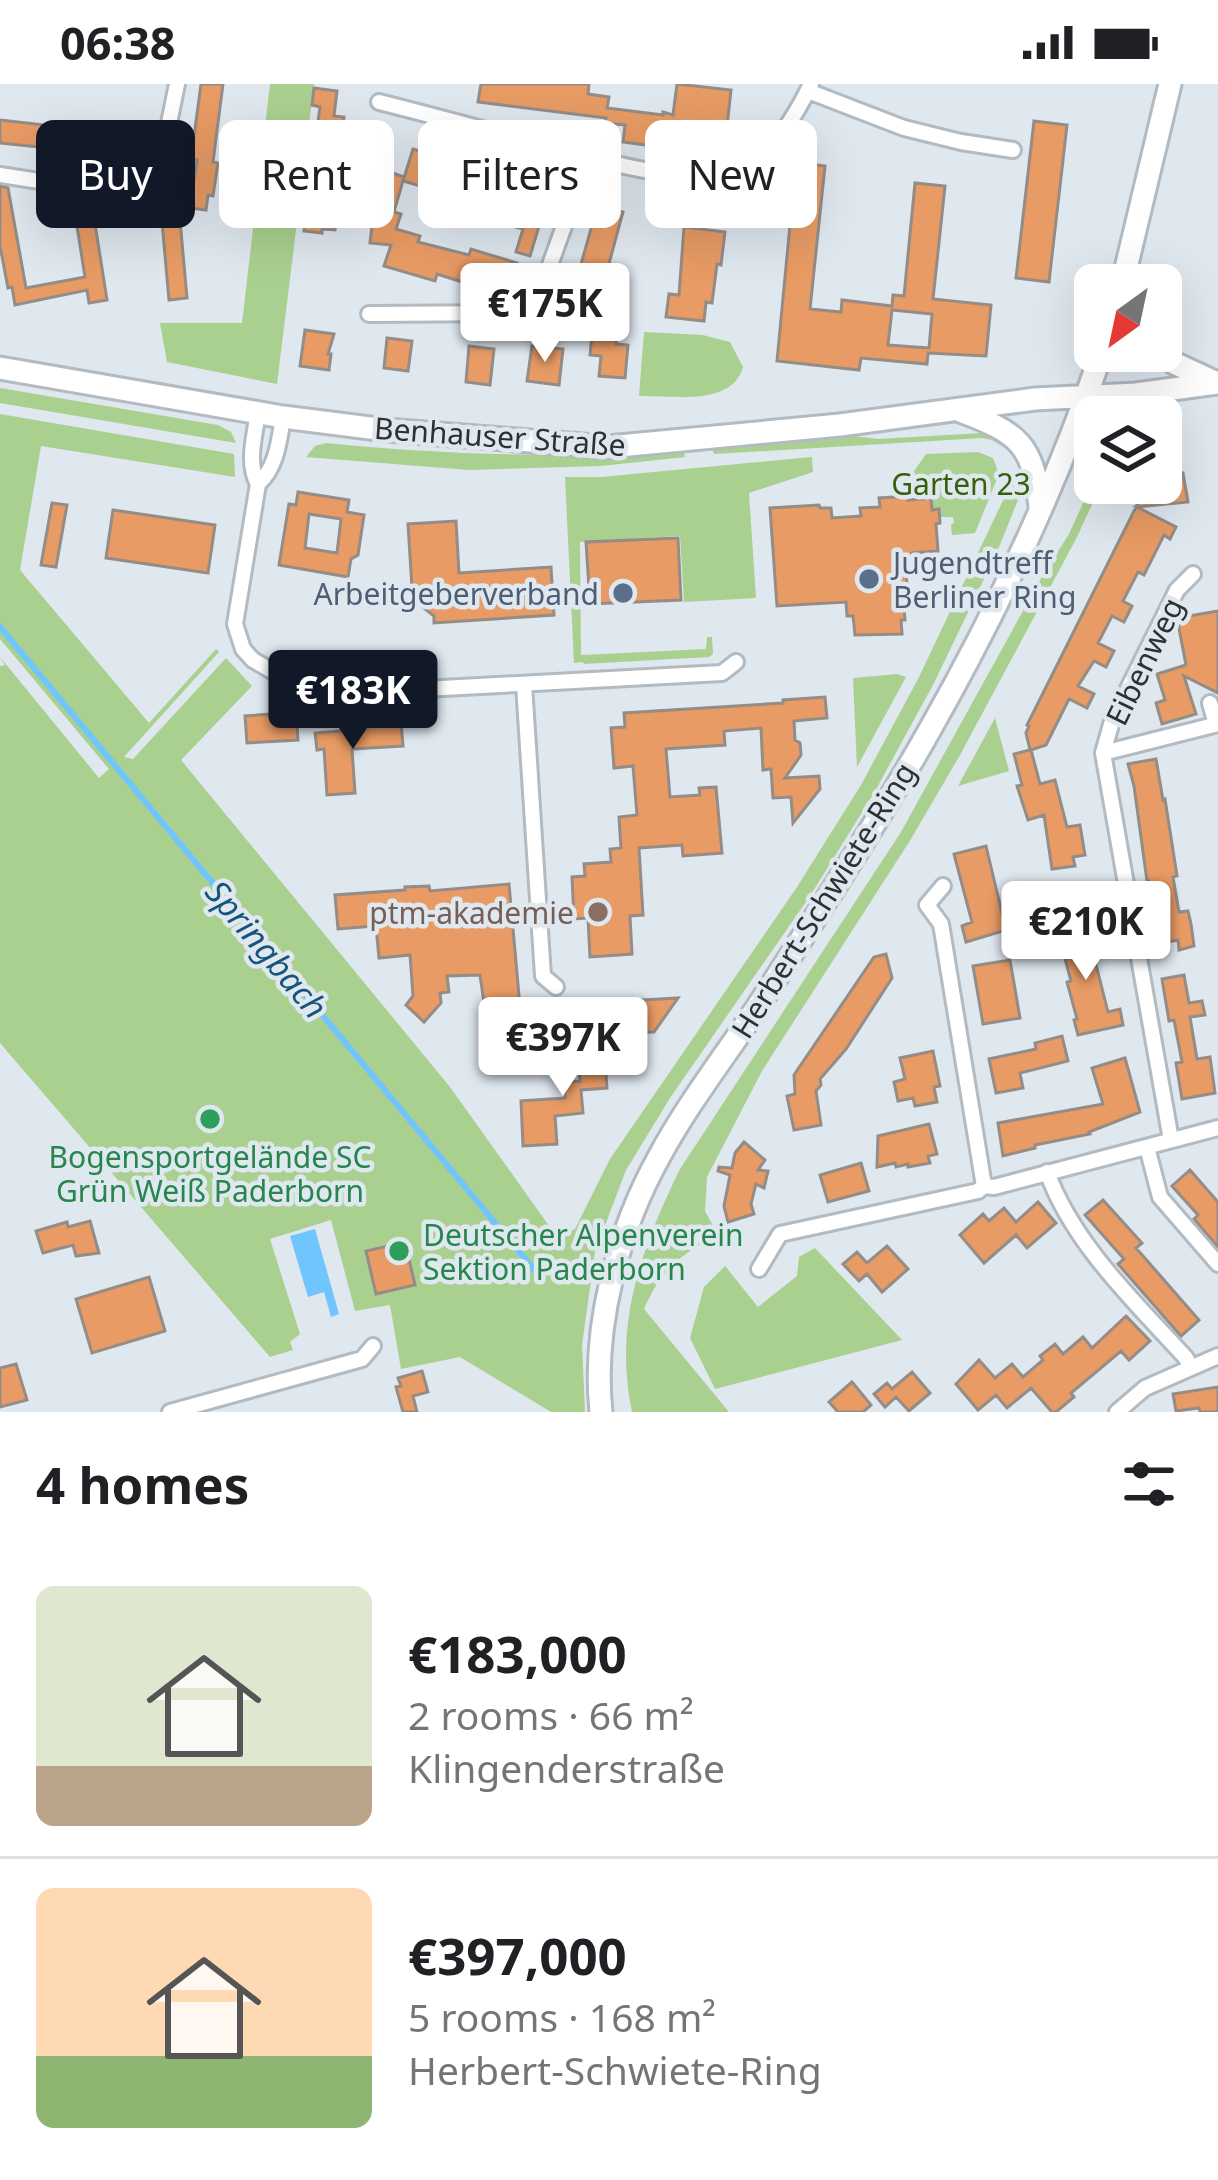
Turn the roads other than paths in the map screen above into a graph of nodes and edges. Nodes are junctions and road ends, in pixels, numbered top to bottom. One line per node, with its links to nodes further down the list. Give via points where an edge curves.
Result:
1 (177, 84): 8 (street, via 167,133 136,184 110,192)
2 (1169, 84): 10 (main road)
3 (809, 87): 6 (street, via 904,128); 7 (street, via 779,137 742,171 694,177)
4 (379, 102): 5 (street)
5 (448, 120)
6 (1012, 150)
7 (621, 163)
8 (0, 175)
9 (563, 228): 11 (street, via 532,304 511,314)
10 (1128, 264)
11 (369, 314)
12 (1182, 366): 15 (main road)
13 (0, 368): 19 (main road, Benhauser Straße)
14 (1095, 372): 16 (main road, Herbert-Schwiete-Ring)
15 (1218, 383): 16 (main road, Benhauser Straße)
16 (1087, 396)
17 (1074, 397): 18 (main road, Benhauser Straße)
18 (954, 409): 20 (main road, Benhauser Straße, via 608,447); 23 (main road, via 1019,441 1037,476)
19 (258, 412): 20 (main road, Benhauser Straße); 22 (street)
20 (284, 417): 22 (street, via 277,454)
21 (1074, 429): 23 (main road, Herbert-Schwiete-Ring)
22 (258, 484): 26 (street, via 235,625 253,660 327,685)
23 (1041, 513): 43 (main road, Herbert-Schwiete-Ring, via 927,734 658,1157 615,1266)
24 (1193, 574): 29 (street, Eibenweg, via 1112,721)
25 (736, 662): 26 (street, via 722,673)
26 (524, 686): 31 (street, via 543,976)
27 (1210, 703): 28 (street, Eibenweg)
28 (1217, 724): 29 (street, Eibenweg)
29 (1103, 753): 33 (street, Eibenweg)
30 (943, 886): 36 (street, via 928,905 941,924)
31 (556, 986)
32 (1218, 1128): 33 (street)
33 (1171, 1140): 34 (street)
34 (1147, 1147): 35 (street); 37 (street, via 1160,1197)
35 (1047, 1172): 36 (street); 41 (street, via 1059,1204 1110,1275)
36 (985, 1186): 38 (street, via 780,1234)
37 (1218, 1264)
38 (759, 1269)
39 (373, 1346): 42 (street, via 362,1359)
40 (1218, 1356): 41 (street)
41 (1190, 1366): 44 (street)
42 (170, 1412)
43 (601, 1412)
44 (1117, 1412)

